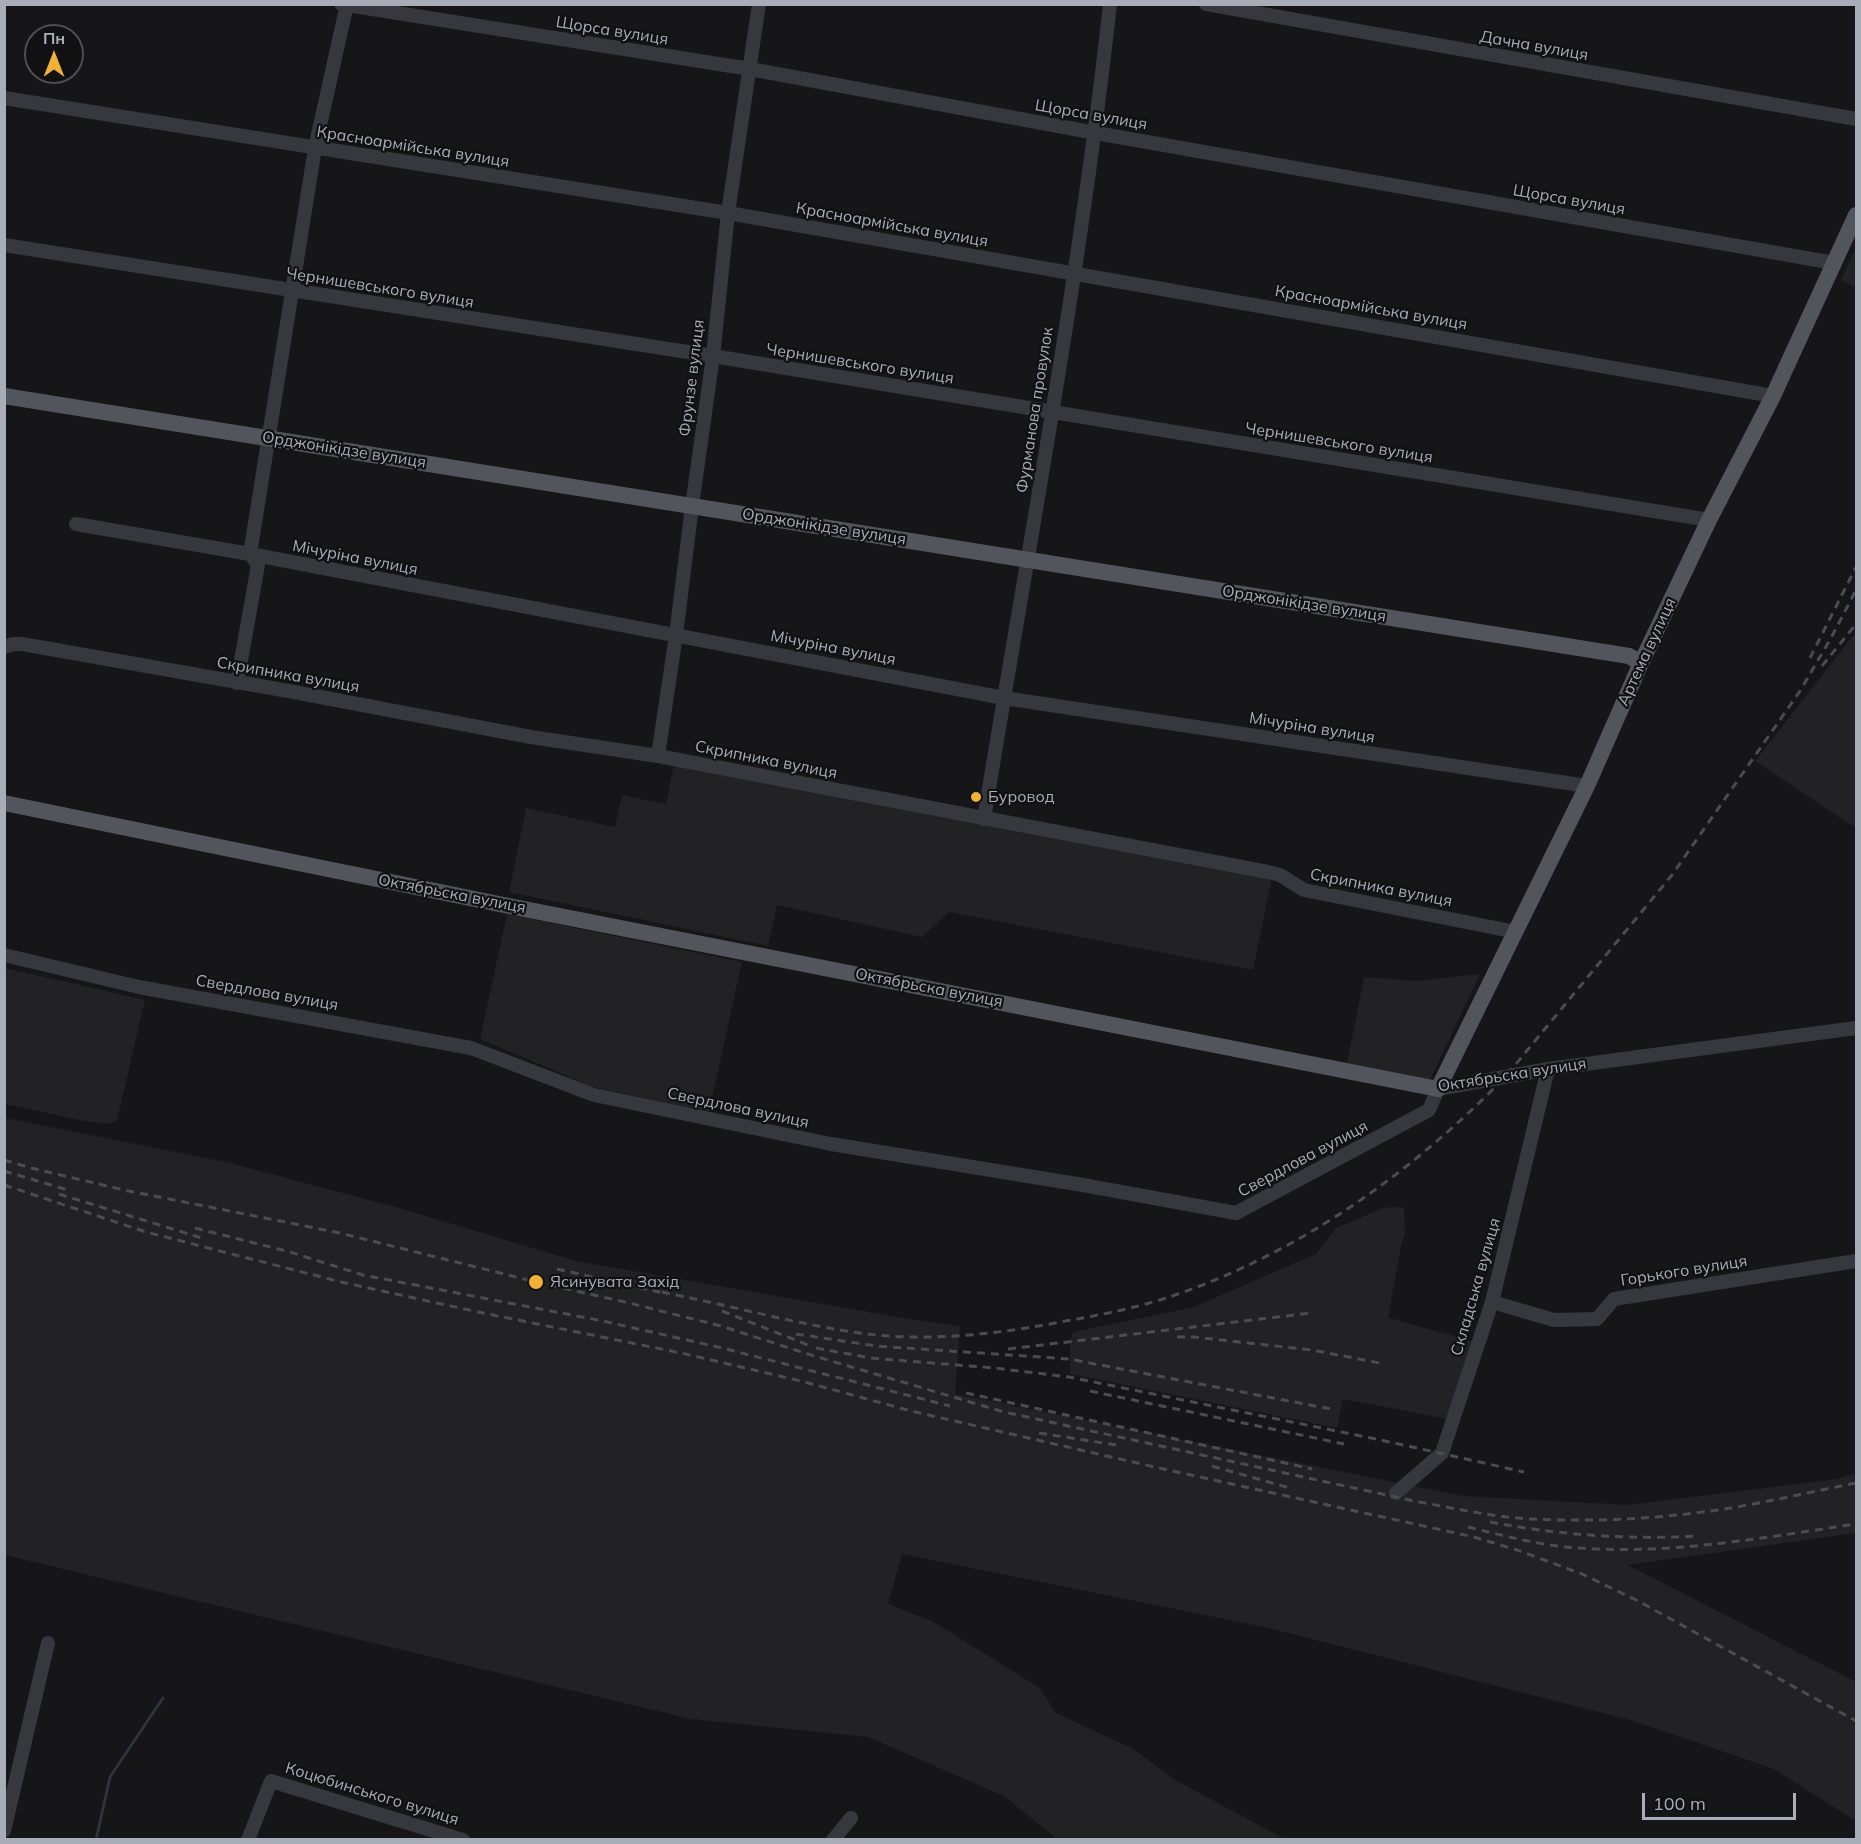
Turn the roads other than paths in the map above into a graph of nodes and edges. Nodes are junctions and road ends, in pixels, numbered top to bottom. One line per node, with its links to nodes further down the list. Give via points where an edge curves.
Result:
1 (759, 4): 5 (street, Фрунзе вулиця)
2 (1110, 4): 8 (street, Фурманова провулок)
3 (1206, 4): 7 (street, Дачна вулиця)
4 (345, 5): 5 (street, Щорса вулиця); 9 (street)
5 (750, 69): 8 (street, Щорса вулиця); 10 (street, Фрунзе вулиця)
6 (4, 98): 9 (street, Красноармійська вулиця)
7 (1857, 119)
8 (1096, 133): 13 (street, Щорса вулиця); 14 (street, Фурманова провулок)
9 (315, 148): 10 (street, Красноармійська вулиця); 15 (street)
10 (728, 213): 14 (street, Красноармійська вулиця); 16 (street, Фрунзе вулиця)
11 (1857, 214): 13 (main road, Артема вулиця)
12 (4, 245): 15 (street, Чернишевського вулиця)
13 (1834, 263): 18 (main road, Артема вулиця)
14 (1075, 273): 18 (street, Красноармійська вулиця); 19 (street, Фурманова провулок)
15 (291, 291): 16 (street, Чернишевського вулиця); 20 (street)
16 (713, 356): 19 (street, Чернишевського вулиця); 21 (street, Фрунзе вулиця)
17 (4, 396): 20 (main road, Орджонікідзе вулиця)
18 (1773, 396): 22 (main road, Артема вулиця)
19 (1052, 412): 22 (street, Чернишевського вулиця); 25 (street, Фурманова провулок)
20 (268, 438): 21 (main road, Орджонікідзе вулиця); 24 (street)
21 (692, 506): 25 (main road, Орджонікідзе вулиця); 26 (street, Фрунзе вулиця)
22 (1709, 520): 28 (main road, Артема вулиця)
23 (76, 524): 24 (street, Мічуріна вулиця)
24 (250, 554): 26 (street, Мічуріна вулиця); 29 (street, via 258,565)
25 (1027, 560): 28 (main road, Орджонікідзе вулиця, via 1629,656); 30 (street, Фурманова провулок)
26 (676, 635): 30 (street, Мічуріна вулиця); 31 (street, Фрунзе вулиця)
27 (4, 647): 29 (street, Скрипника вулиця, via 22,644)
28 (1641, 663): 32 (main road, Артема вулиця)
29 (237, 683): 31 (street, Скрипника вулиця)
30 (1004, 698): 32 (street, Мічуріна вулиця); 34 (street, Фурманова провулок)
31 (658, 756): 34 (street, Скрипника вулиця)
32 (1587, 786): 35 (main road, Артема вулиця)
33 (4, 803): 39 (main road, Октябрьска вулиця)
34 (984, 819): 35 (street, Скрипника вулиця, via 1268,872 1304,890)
35 (1516, 932): 39 (main road, Артема вулиця)
36 (4, 955): 39 (street, Свердлова вулиця, via 139,987 471,1048 605,1098 831,1144 1236,1213 1429,1110)
37 (1857, 1028): 38 (street, Октябрьска вулиця)
38 (1548, 1069): 39 (street, Октябрьска вулиця); 41 (street, Складська вулиця)
39 (1438, 1089)
40 (1857, 1262): 41 (street, Горького вулиця, via 1614,1299 1597,1319 1554,1320)
41 (1492, 1302): 42 (street, Складська вулиця, via 1442,1453)
42 (1396, 1493)
43 (48, 1643): 45 (street)
44 (4, 1767): 45 (street)
45 (19, 1771): 47 (street)
46 (851, 1818): 50 (street)
47 (4, 1831)
48 (248, 1839): 49 (street, Коцюбинського вулиця, via 271,1781)
49 (463, 1839)
50 (834, 1839)

